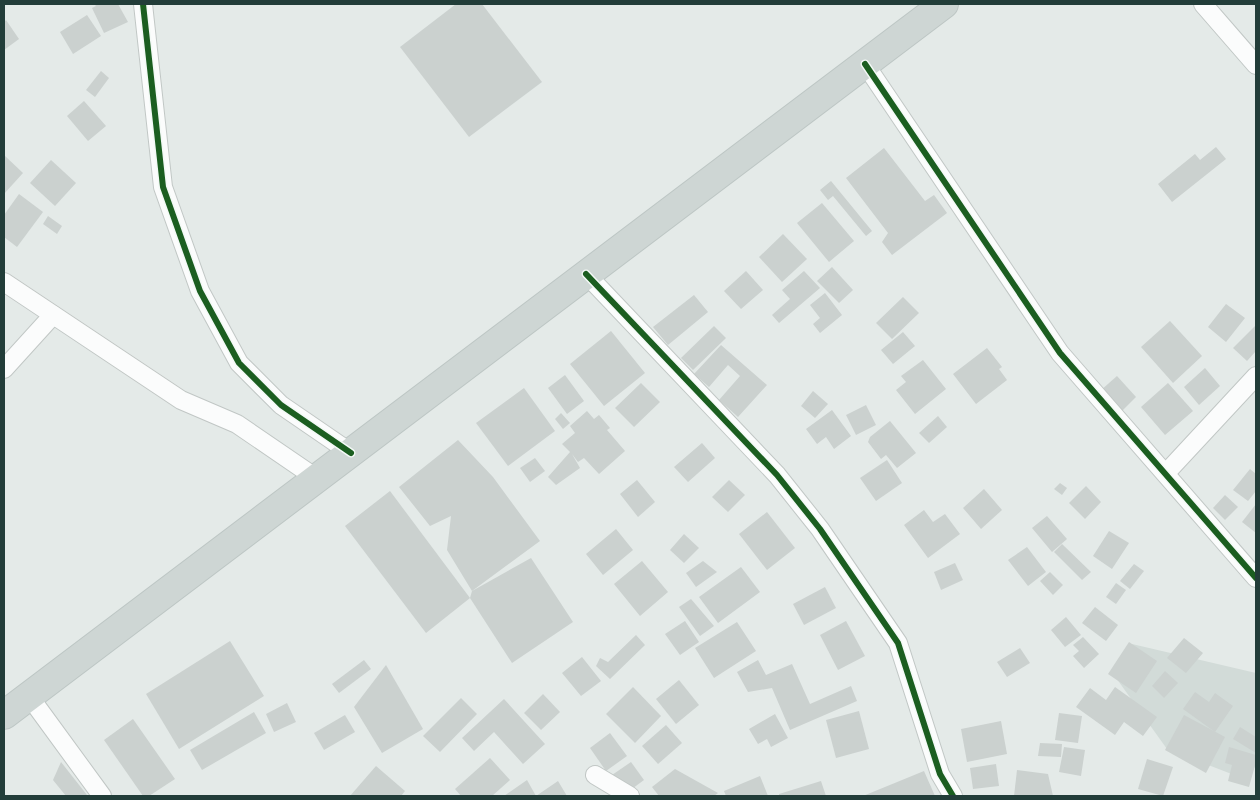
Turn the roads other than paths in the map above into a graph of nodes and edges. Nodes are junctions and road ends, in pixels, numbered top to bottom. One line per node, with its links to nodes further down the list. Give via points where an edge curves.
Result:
1 (143, 4): 11 (street, via 164,187 200,291 239,362 281,404)
2 (944, 4): 4 (main road)
3 (1203, 4): 5 (street)
4 (865, 64): 6 (main road); 12 (street, via 1060,353)
5 (1256, 65)
6 (586, 274): 11 (main road); 20 (street, via 777,475 820,530 898,643 940,774)
7 (4, 282): 8 (street)
8 (53, 315): 9 (street); 13 (street, via 181,400 236,424)
9 (4, 369)
10 (1256, 376): 12 (street)
11 (351, 453): 13 (main road)
12 (1166, 473): 14 (street)
13 (316, 478): 15 (main road)
14 (1256, 578)
15 (28, 696): 16 (main road); 18 (street)
16 (4, 715)
17 (595, 775): 19 (street)
18 (102, 796)
19 (630, 796)
20 (953, 796)

